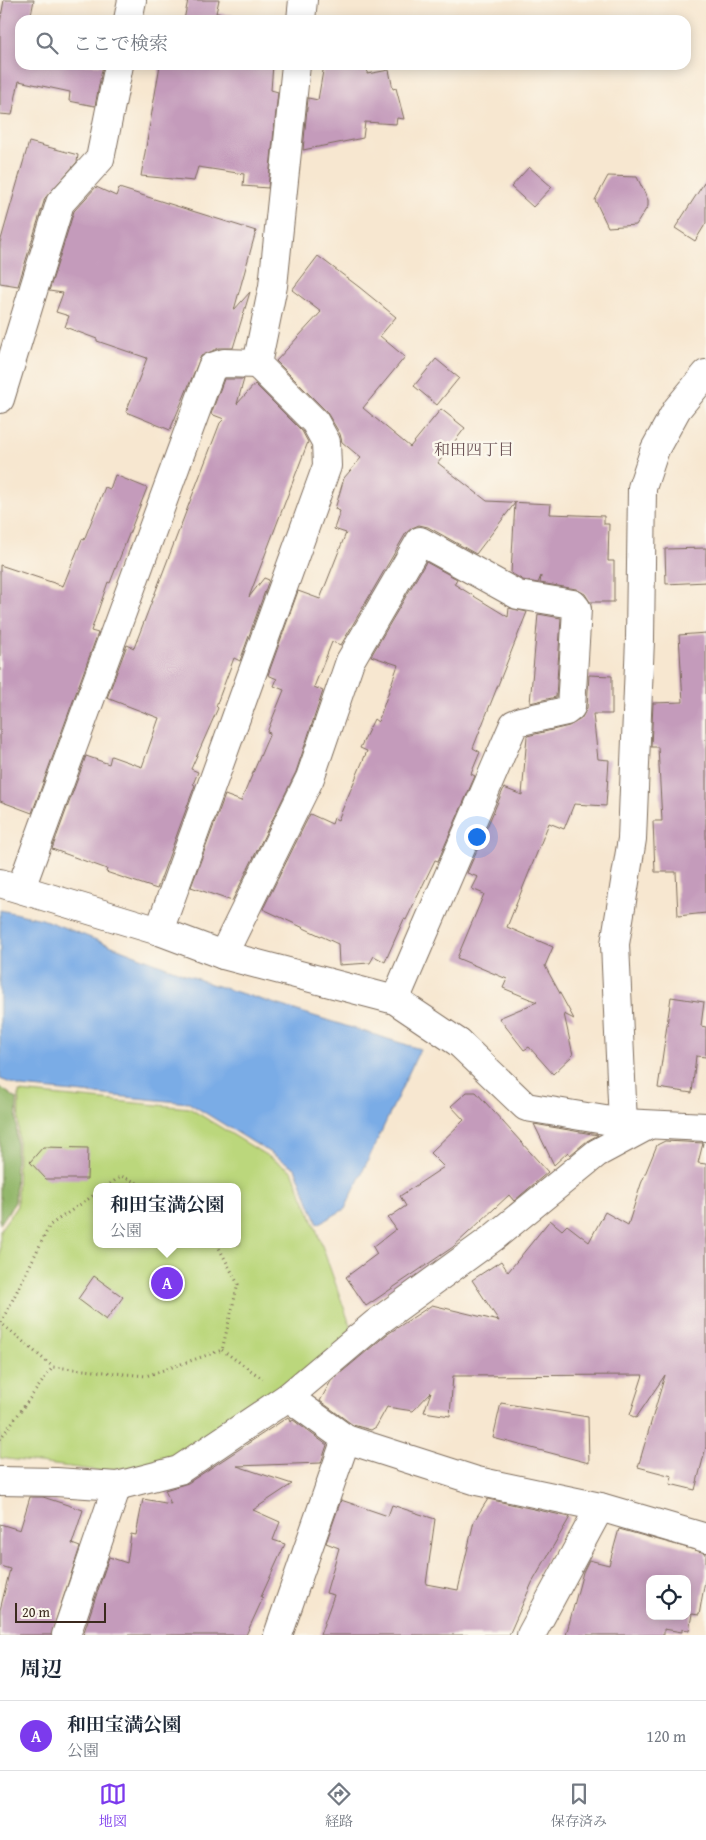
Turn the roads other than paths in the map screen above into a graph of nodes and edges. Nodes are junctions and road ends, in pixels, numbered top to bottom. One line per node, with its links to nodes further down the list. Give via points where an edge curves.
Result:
1 (132, 0): 3 (street)
2 (303, 0): 4 (street)
3 (129, 15)
4 (302, 15)
5 (118, 70): 9 (street, via 100,159 60,203)
6 (295, 70): 7 (street, via 273,286)
7 (257, 364): 10 (street, via 224,363 212,367); 11 (street, via 315,422 326,442 327,466)
8 (706, 374): 14 (street, via 677,409 655,449 642,488 632,839 615,944)
9 (0, 399)
10 (11, 885): 11 (street)
11 (159, 931): 12 (street)
12 (223, 955): 13 (street); 13 (street, via 310,778 350,661 420,541 518,594 573,604 577,609 571,707 566,712 514,724)
13 (395, 1000): 14 (street, via 459,1043 526,1107)
14 (636, 1124): 15 (street); 16 (street, via 494,1237 376,1323)
15 (706, 1127)
16 (288, 1397): 17 (street); 19 (street, via 180,1470)
17 (346, 1439): 20 (street, via 477,1481); 23 (street)
18 (0, 1481): 19 (street)
19 (117, 1486): 22 (street)
20 (600, 1507): 21 (street); 24 (street)
21 (706, 1538)
22 (66, 1635)
23 (278, 1635)
24 (531, 1635)

